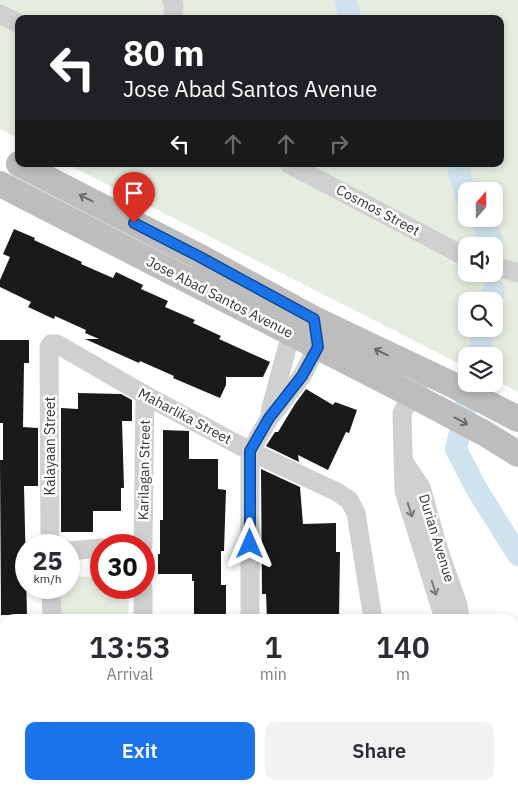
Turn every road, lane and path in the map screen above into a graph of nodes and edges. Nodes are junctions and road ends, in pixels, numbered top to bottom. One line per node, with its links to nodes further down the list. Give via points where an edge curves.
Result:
1 (172, 0): 3 (street)
2 (0, 14): 4 (street)
3 (173, 15)
4 (15, 22)
5 (0, 154): 6 (main road, Jose Abad Santos Avenue)
6 (15, 162)
7 (25, 167): 13 (main road, Jose Abad Santos Avenue, one-way to 7)
8 (295, 167): 10 (street, Cosmos Street)
9 (0, 184): 14 (main road, Jose Abad Santos Avenue)
10 (458, 253)
11 (503, 269): 12 (street)
12 (518, 273)
13 (314, 319): 14 (street); 16 (street); 17 (main road, Jose Abad Santos Avenue, one-way to 13)
14 (293, 335): 16 (main road, Jose Abad Santos Avenue); 21 (street, via 281,366)
15 (49, 347): 18 (street, Maharlika Street, via 57,344); 25 (street, Kalayaan Street)
16 (318, 347): 19 (main road, Jose Abad Santos Avenue); 21 (street, via 302,376)
17 (425, 373): 19 (street, Durian Avenue); 20 (main road, Jose Abad Santos Avenue)
18 (145, 395): 22 (street, Maharlika Street); 26 (street, Karilagan Street)
19 (412, 395): 23 (main road, Jose Abad Santos Avenue, one-way to 23); 24 (street, Durian Avenue, via 402,412)
20 (508, 413)
21 (269, 418): 22 (street)
22 (250, 451): 31 (street); 32 (street, Maharlika Street, via 349,500 356,513)
23 (518, 454)
24 (404, 462): 33 (street, Durian Avenue, one-way to 33, via 404,491); 34 (street, Durian Avenue, via 421,487)
25 (50, 534)
26 (142, 534)
27 (51, 599): 29 (street)
28 (143, 599): 30 (street)
29 (52, 614)
30 (143, 614)
31 (250, 614)
32 (372, 614)
33 (444, 614)
34 (459, 614)

